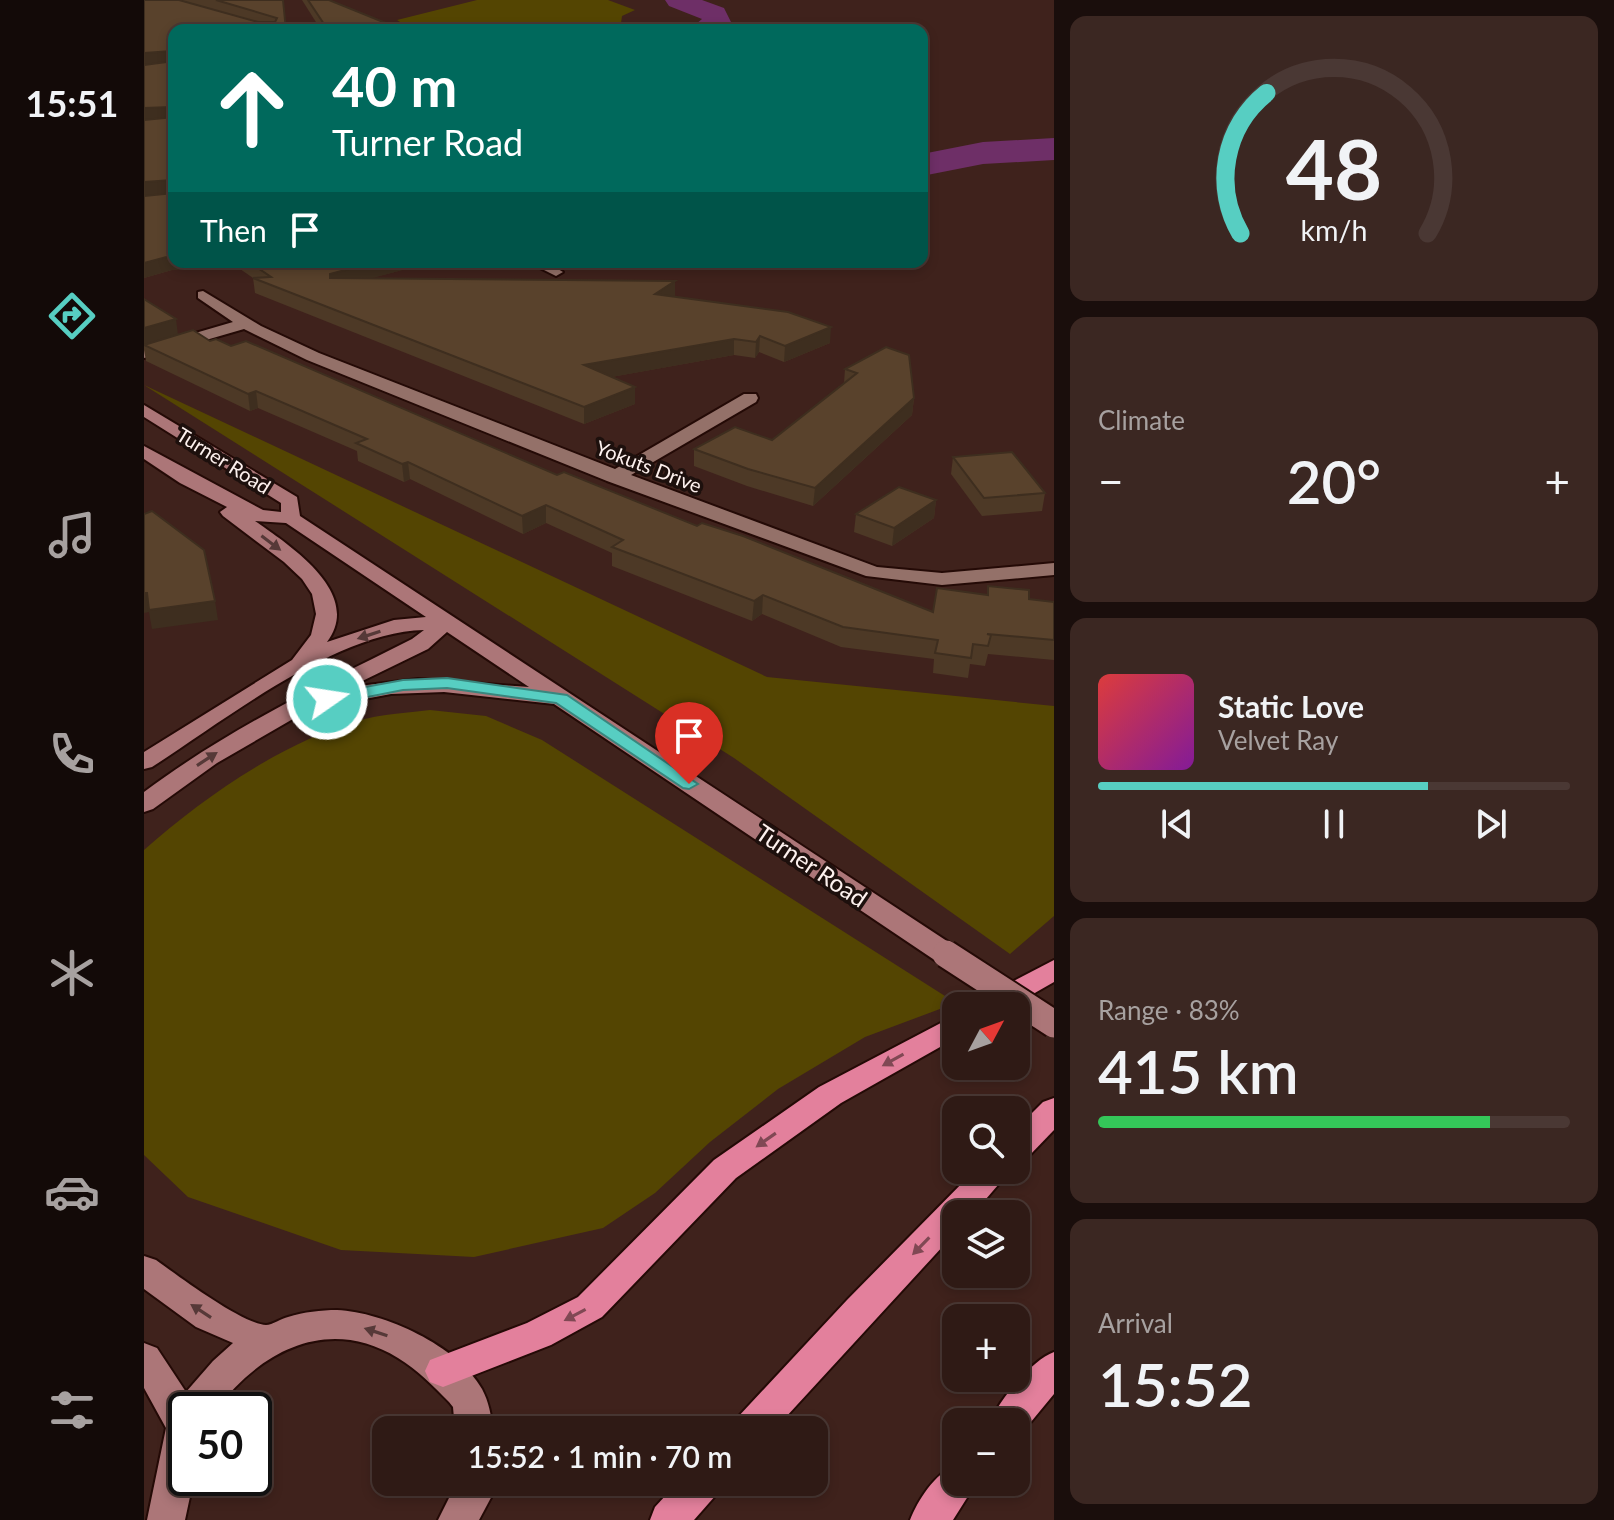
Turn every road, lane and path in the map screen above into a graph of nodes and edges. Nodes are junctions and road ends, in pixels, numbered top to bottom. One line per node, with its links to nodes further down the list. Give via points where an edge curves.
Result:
1 (548, 268): 2 (street)
2 (556, 272)
3 (203, 295): 4 (street, Yokuts Drive)
4 (244, 324): 5 (street); 9 (street, Yokuts Drive)
5 (144, 353)
6 (750, 398): 9 (street)
7 (144, 410): 11 (main road, Turner Road, via 290,501)
8 (144, 451): 10 (main road, Turner Road)
9 (614, 477): 12 (street, Yokuts Drive, via 873,572 954,581)
10 (187, 479): 11 (main road, Turner Road, via 259,516); 14 (main road, one-way to 14, via 300,566 326,598 329,616 323,634)
11 (291, 518): 13 (main road, Turner Road)
12 (1054, 569)
13 (445, 623): 14 (main road, one-way to 14, via 403,625 365,635); 15 (main road, Turner Road); 16 (main road, via 420,644)
14 (290, 671): 17 (main road)
15 (561, 698): 16 (main road, via 447,683 371,690); 21 (main road, Turner Road, bridge)
16 (299, 707): 18 (main road, one-way to 16, via 176,778)
17 (144, 762)
18 (144, 804)
19 (1054, 970): 20 (highway)
20 (1014, 992)
21 (1054, 1024)
22 (942, 1033): 30 (highway, one-way to 30, via 830,1095 725,1169 590,1307 539,1334)
23 (1054, 1110): 24 (highway)
24 (1030, 1135)
25 (981, 1184): 35 (highway, one-way to 35)
26 (144, 1270): 27 (main road, one-way to 26, via 208,1316)
27 (265, 1341): 30 (main road, one-way to 27, via 409,1343 353,1325 306,1329); 31 (main road, via 218,1376)
28 (144, 1359): 32 (main road)
29 (1054, 1368): 33 (highway)
30 (443, 1371): 34 (main road, via 469,1400)
31 (207, 1392)
32 (168, 1393)
33 (1020, 1408)
34 (472, 1416)
35 (763, 1416)
36 (171, 1496): 40 (main road)
37 (472, 1496): 41 (main road)
38 (690, 1496): 42 (highway)
39 (947, 1496): 43 (highway)
40 (166, 1520)
41 (457, 1520)
42 (669, 1520)
43 (929, 1520)

